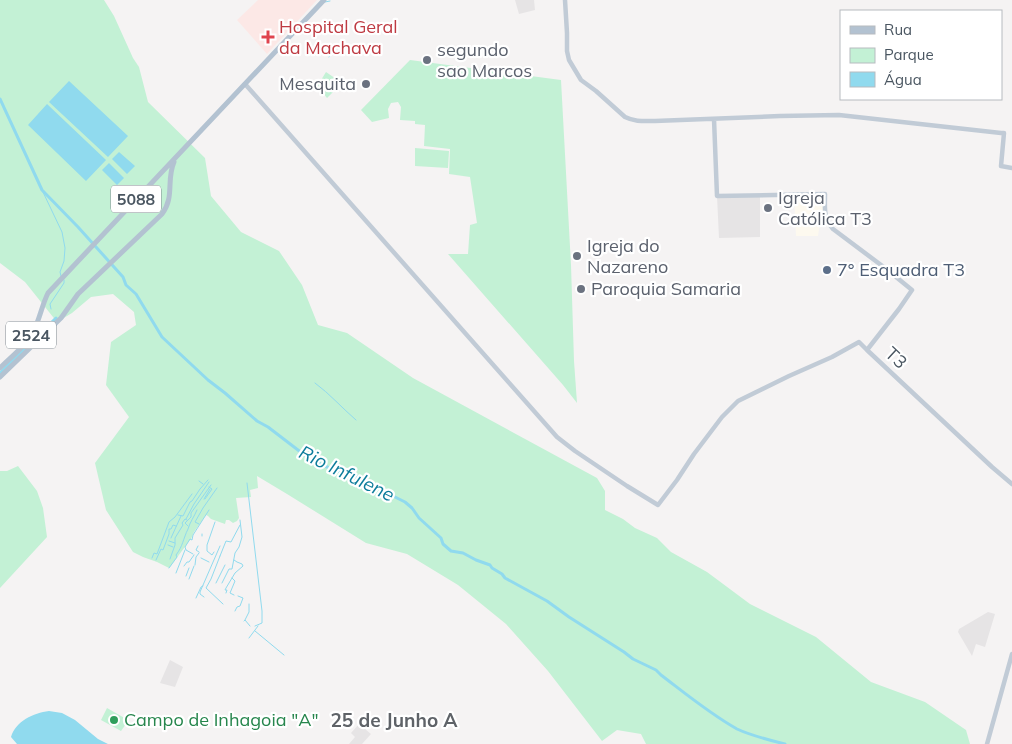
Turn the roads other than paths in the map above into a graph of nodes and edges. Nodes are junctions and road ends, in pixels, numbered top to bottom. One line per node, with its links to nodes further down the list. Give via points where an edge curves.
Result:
1 (324, 0): 3 (main road)
2 (565, 0): 4 (street, via 569,60 581,80 625,117 634,121)
3 (245, 84): 5 (main road); 10 (street, via 557,437 658,505 722,417 738,401 859,342)
4 (714, 119): 6 (street, via 839,115 1004,133 1001,166); 10 (street, T3, via 717,196 825,194 827,222 833,229 912,290)
5 (177, 157): 7 (main road, 5088); 8 (main road)
6 (1012, 168)
7 (162, 172): 8 (main road); 9 (main road, 5088)
8 (170, 176): 12 (main road, via 169,201 165,210 78,294 56,323)
9 (48, 293): 11 (main road, 2524, via 34,330)
10 (867, 350): 15 (street, T3)
11 (17, 351): 12 (main road); 13 (main road, 2524)
12 (21, 356): 14 (main road)
13 (0, 368)
14 (0, 377)
15 (1012, 484)
16 (1012, 654): 17 (street)
17 (986, 744)

